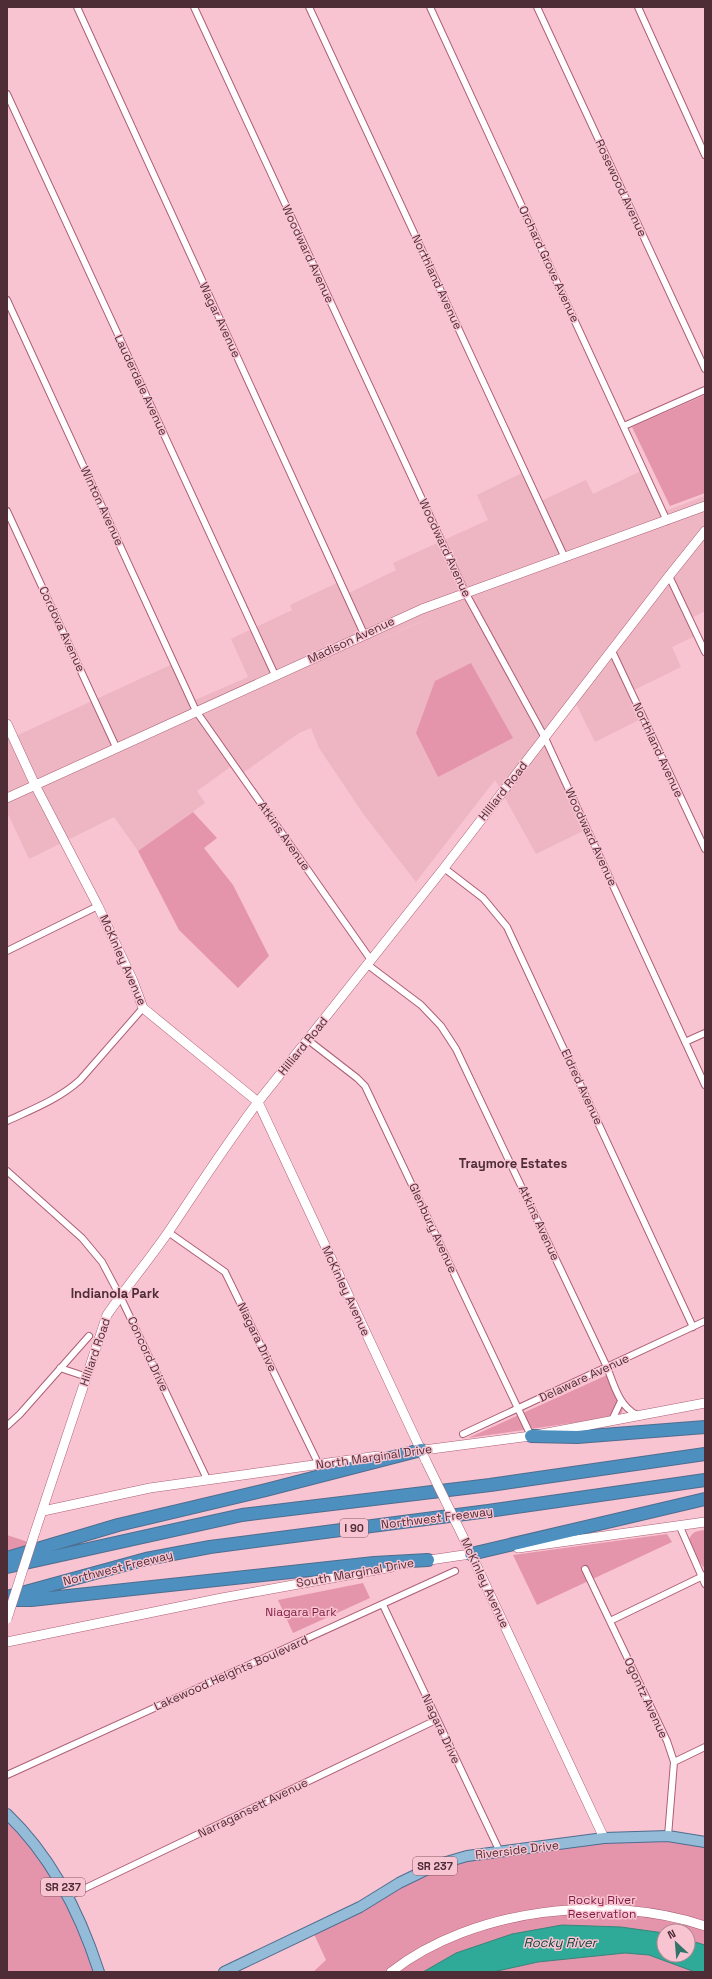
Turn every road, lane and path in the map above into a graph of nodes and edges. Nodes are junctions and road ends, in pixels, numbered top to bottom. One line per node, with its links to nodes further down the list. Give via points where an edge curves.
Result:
1 (76, 7): 20 (street, Wagar Avenue)
2 (194, 7): 19 (street, Woodward Avenue)
3 (309, 7): 17 (street, Northland Avenue)
4 (430, 7): 12 (street, Orchard Grove Avenue)
5 (537, 7): 10 (street, Rosewood Avenue)
6 (638, 7): 8 (street)
7 (7, 94): 23 (street, Lauderdale Avenue)
8 (705, 155)
9 (7, 300): 24 (street, Winton Avenue)
10 (705, 369)
11 (705, 390): 12 (street)
12 (624, 426): 15 (street, Orchard Grove Avenue)
13 (705, 506): 15 (main road, Madison Avenue)
14 (7, 511): 27 (street, Cordova Avenue)
15 (667, 521): 17 (main road, Madison Avenue)
16 (705, 531): 18 (main road, Hilliard Road)
17 (565, 558): 19 (main road, Madison Avenue)
18 (669, 576): 21 (main road, Hilliard Road); 22 (street)
19 (465, 592): 20 (main road, Madison Avenue); 26 (street, Woodward Avenue)
20 (364, 634): 23 (main road, Madison Avenue)
21 (612, 651): 26 (main road, Hilliard Road); 30 (street, Northland Avenue)
22 (705, 652)
23 (275, 675): 24 (main road, Madison Avenue)
24 (196, 711): 27 (main road, Madison Avenue); 34 (street, Atkins Avenue)
25 (7, 724): 28 (main road, McKinley Avenue)
26 (545, 738): 31 (main road, Hilliard Road); 38 (street, Woodward Avenue)
27 (116, 748): 28 (main road, Madison Avenue)
28 (35, 785): 29 (main road, Madison Avenue); 32 (main road, McKinley Avenue)
29 (7, 798)
30 (705, 850)
31 (444, 868): 34 (main road, Hilliard Road); 46 (street, Eldred Avenue, via 484,898 507,927)
32 (98, 906): 33 (street); 35 (main road, McKinley Avenue)
33 (7, 950)
34 (369, 963): 37 (main road, Hilliard Road); 49 (street, Atkins Avenue, via 421,1005 441,1026 456,1049)
35 (143, 1008): 40 (main road, McKinley Avenue); 41 (street, via 69,1090)
36 (705, 1033): 38 (street)
37 (308, 1040): 40 (main road, Hilliard Road); 53 (street, Glenbury Avenue, via 365,1086)
38 (685, 1042): 39 (street, Woodward Avenue)
39 (705, 1085)
40 (258, 1102): 43 (main road, Hilliard Road); 61 (main road, McKinley Avenue)
41 (7, 1121)
42 (7, 1171): 44 (street, Concord Drive, via 93,1249)
43 (168, 1232): 44 (main road, Hilliard Road); 62 (street, Niagara Drive, via 225,1272)
44 (120, 1296): 50 (main road, Hilliard Road, via 107,1315); 63 (street, Concord Drive)
45 (705, 1321): 46 (street, Delaware Avenue)
46 (693, 1327): 49 (street, Delaware Avenue)
47 (89, 1336): 48 (street)
48 (60, 1368): 50 (street); 56 (street)
49 (607, 1368): 51 (street, Atkins Avenue); 53 (street, Delaware Avenue)
50 (87, 1377): 66 (main road, Hilliard Road)
51 (621, 1401): 54 (street, Atkins Avenue, via 628,1411); 55 (street)
52 (705, 1403): 54 (main road, North Marginal Drive)
53 (518, 1408): 58 (street, Delaware Avenue); 59 (street, Glenbury Avenue)
54 (639, 1416): 55 (main road, North Marginal Drive)
55 (612, 1420): 59 (main road, North Marginal Drive)
56 (7, 1426)
57 (705, 1427): 59 (highway, via 577,1437)
58 (463, 1434)
59 (531, 1436): 61 (main road, North Marginal Drive)
60 (705, 1454): 72 (highway, Northwest Freeway / I 90, via 490,1486 242,1515)
61 (423, 1456): 62 (main road, North Marginal Drive); 69 (main road, McKinley Avenue, bridge); 70 (highway, via 118,1525)
62 (319, 1465): 63 (main road, North Marginal Drive)
63 (207, 1479): 66 (main road, North Marginal Drive, via 150,1488)
64 (705, 1480): 77 (highway, Northwest Freeway / I 90, via 488,1512 210,1547 146,1559)
65 (705, 1499): 69 (highway)
66 (42, 1511): 80 (main road, Hilliard Road, bridge)
67 (705, 1522): 68 (main road, South Marginal Drive)
68 (680, 1527): 69 (main road, South Marginal Drive); 75 (street)
69 (471, 1554): 71 (main road, South Marginal Drive); 89 (main road, McKinley Avenue)
70 (7, 1558)
71 (428, 1560): 78 (highway, via 374,1563 31,1600); 82 (main road, South Marginal Drive, via 230,1596)
72 (7, 1567)
73 (585, 1569): 81 (street, Ogontz Avenue)
74 (455, 1571): 79 (street, Lakewood Heights Boulevard)
75 (703, 1576): 76 (street); 81 (street)
76 (705, 1584)
77 (7, 1596)
78 (7, 1600)
79 (383, 1605): 83 (street, Niagara Drive); 86 (street, Lakewood Heights Boulevard)
80 (7, 1619)
81 (610, 1621): 85 (street, Ogontz Avenue, via 667,1741)
82 (7, 1642)
83 (436, 1720): 91 (street, Niagara Drive); 92 (street, Narragansett Avenue)
84 (705, 1747): 85 (street)
85 (674, 1762): 88 (street, Ogontz Avenue)
86 (7, 1775)
87 (7, 1814): 92 (main road, SR 237, via 37,1847)
88 (668, 1836): 89 (main road, Riverside Drive / SR 237); 90 (main road, SR 237)
89 (604, 1838): 91 (main road, Riverside Drive / SR 237)
90 (705, 1842)
91 (500, 1852): 95 (main road, Riverside Drive / SR 237, via 467,1856 436,1865 398,1883 360,1907)
92 (69, 1896): 94 (main road, SR 237)
93 (705, 1926): 96 (main road, via 674,1917 636,1911 548,1912 513,1918 463,1933 417,1955)
94 (99, 1972)
95 (224, 1972)
96 (390, 1972)

